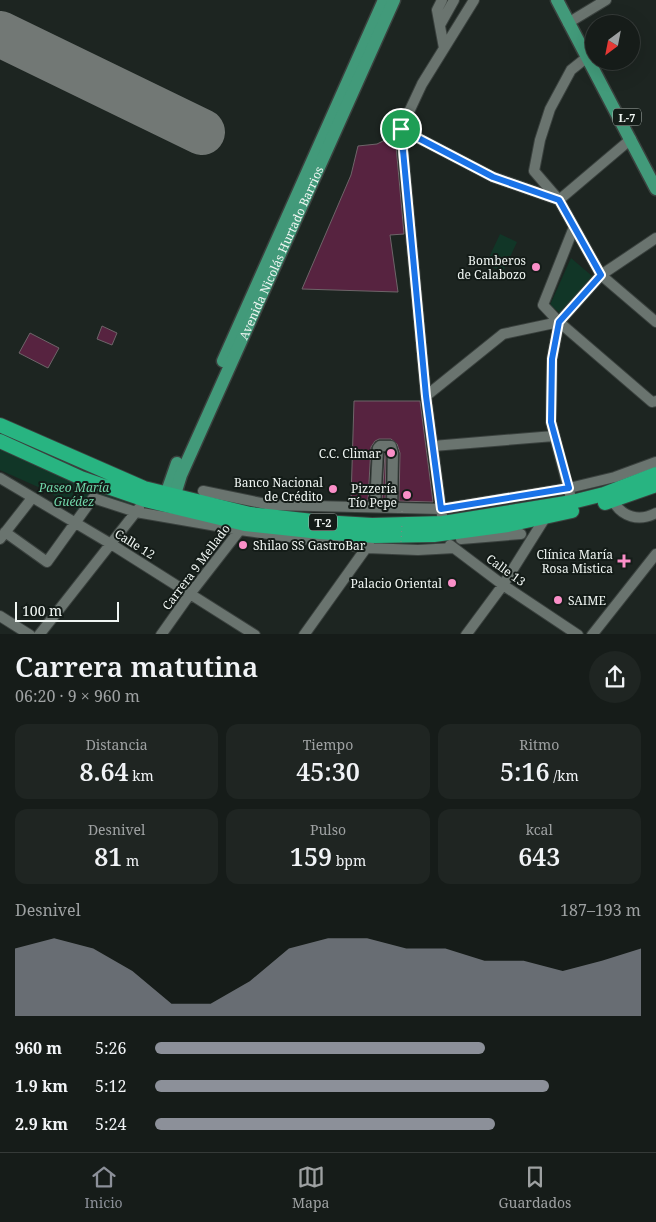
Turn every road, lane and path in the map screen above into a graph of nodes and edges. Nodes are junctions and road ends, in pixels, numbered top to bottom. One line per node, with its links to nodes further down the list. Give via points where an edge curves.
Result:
1 (384, 0): 40 (main road, Avenida Nicolás Hurtado Barrios, via 173,472)
2 (394, 0): 40 (main road, Avenida Nicolás Hurtado Barrios)
3 (442, 0): 10 (street, via 437,10)
4 (454, 0): 10 (street)
5 (474, 0): 12 (street)
6 (557, 0): 9 (main road, L-7)
7 (562, 0): 9 (main road, L-7)
8 (606, 0): 9 (street)
9 (570, 21): 11 (main road, L-7)
10 (440, 25): 12 (street)
11 (585, 47)
12 (444, 48): 16 (street, via 422,84)
13 (585, 63): 20 (street, via 571,70 550,109 538,148 534,171)
14 (597, 70): 17 (main road, L-7)
15 (599, 70): 18 (main road, L-7)
16 (401, 129): 20 (street, via 493,177); 26 (street)
17 (631, 139): 19 (main road, L-7); 20 (street)
18 (656, 174)
19 (656, 189)
20 (559, 200): 21 (street)
21 (574, 227): 23 (street); 24 (street, via 543,305)
22 (656, 238): 23 (street)
23 (601, 275): 24 (street); 25 (street)
24 (559, 322): 26 (street, via 503,334); 27 (street, via 652,402); 29 (street, via 552,359 551,422)
25 (656, 322)
26 (426, 396): 31 (street)
27 (656, 401)
28 (0, 425): 40 (highway, T-2)
29 (554, 436): 31 (street); 37 (street)
30 (0, 441): 39 (highway, T-2, via 81,478)
31 (433, 446): 47 (street)
32 (656, 462): 37 (street)
33 (656, 474): 37 (highway, T-2, via 604,494)
34 (0, 478): 38 (street, Calle 12)
35 (656, 485): 41 (highway, T-2)
36 (203, 490): 42 (street, via 271,505)
37 (571, 495): 44 (highway, T-2); 47 (street)
38 (32, 498): 49 (street, Calle 12); 56 (street)
39 (145, 500): 40 (highway, T-2); 45 (street)
40 (168, 500): 50 (highway, T-2)
41 (613, 500): 44 (highway, T-2); 46 (street, via 619,510 630,516 642,518)
42 (375, 507): 43 (street); 43 (street, via 378,448 391,446)
43 (399, 509): 47 (street)
44 (558, 510): 47 (highway, T-2); 48 (highway, T-2)
45 (136, 512): 49 (street, via 93,498); 50 (street); 61 (street)
46 (656, 514)
47 (442, 516): 52 (highway, T-2)
48 (545, 518): 53 (highway, T-2); 65 (street)
49 (75, 523): 56 (street, via 47,562); 61 (street, Calle 12)
50 (245, 523): 52 (highway, T-2); 57 (highway, T-2); 62 (street); 66 (street, Carrera 9 Mellado)
51 (402, 524): 60 (path, bridge)
52 (421, 524): 58 (street, Calle 13)
53 (508, 530): 54 (highway, T-2); 55 (street)
54 (473, 534): 58 (highway, T-2); 59 (street)
55 (521, 534)
56 (3, 535)
57 (375, 536): 58 (highway, T-2); 62 (street)
58 (434, 536): 63 (street, Calle 13)
59 (461, 539)
60 (401, 542)
61 (111, 544): 66 (street, Calle 12); 69 (street)
62 (367, 548): 63 (street); 72 (street)
63 (454, 548): 65 (street, Calle 13)
64 (656, 554): 75 (street)
65 (503, 585): 73 (street); 74 (street, Calle 13)
66 (190, 594): 70 (street, Carrera 9 Mellado); 71 (street, Calle 12)
67 (0, 616): 68 (street)
68 (30, 634)
69 (38, 634)
70 (161, 634)
71 (255, 634)
72 (304, 634)
73 (466, 634)
74 (578, 634)
75 (592, 634)

